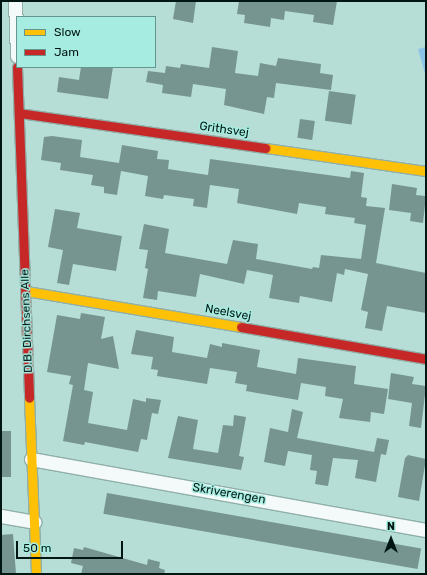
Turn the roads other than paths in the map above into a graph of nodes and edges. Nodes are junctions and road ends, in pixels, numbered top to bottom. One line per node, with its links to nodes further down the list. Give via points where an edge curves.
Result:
1 (15, 1): 2 (street)
2 (16, 28)
3 (18, 68): 4 (street, D.B. Dirchsens Alle)
4 (19, 113): 5 (street, Grithsvej); 6 (street, D.B. Dirchsens Alle)
5 (426, 171)
6 (26, 291): 7 (street, Neelsvej); 8 (street, D.B. Dirchsens Alle)
7 (426, 359)
8 (31, 459): 10 (street, D.B. Dirchsens Alle); 11 (street, Skriverengen)
9 (1, 516): 10 (street)
10 (34, 522): 12 (street, D.B. Dirchsens Alle)
11 (426, 530)
12 (36, 574)

